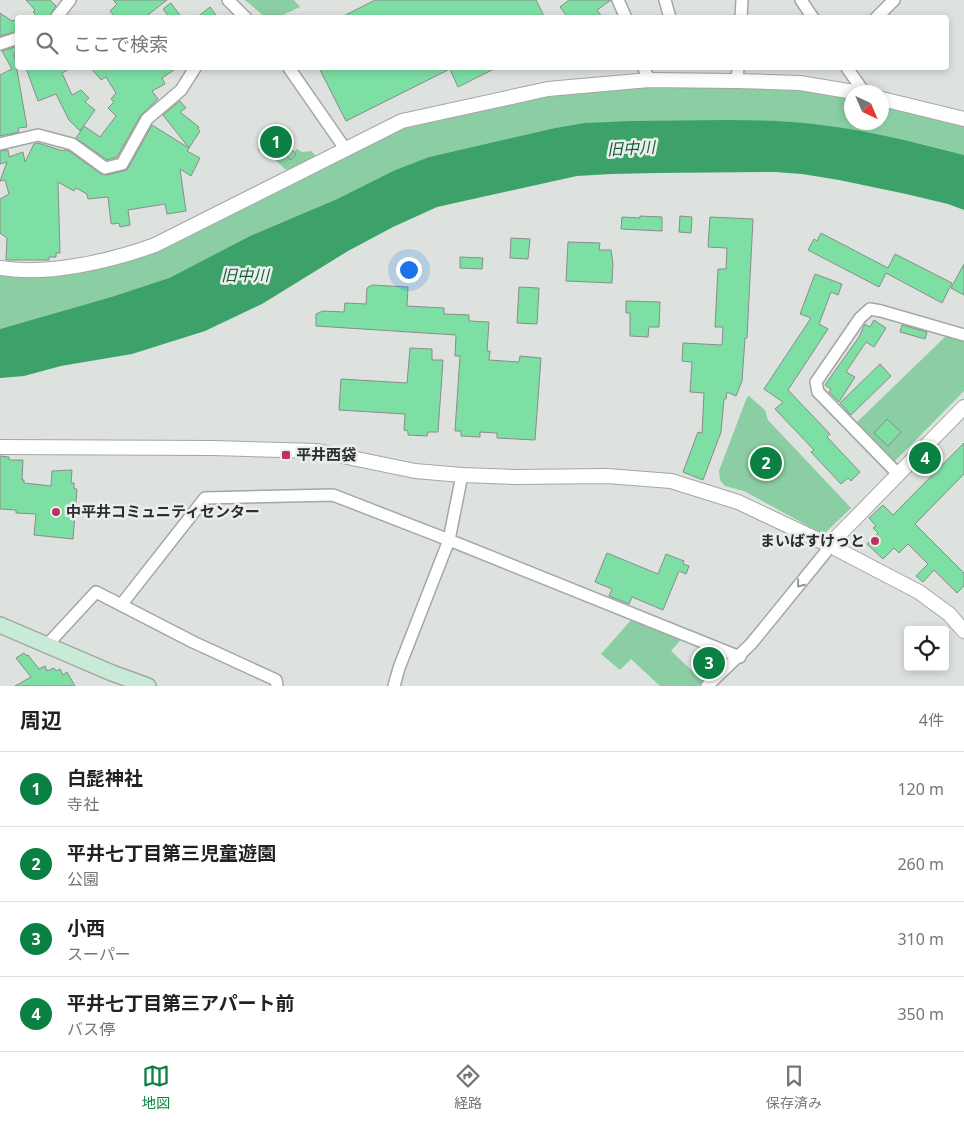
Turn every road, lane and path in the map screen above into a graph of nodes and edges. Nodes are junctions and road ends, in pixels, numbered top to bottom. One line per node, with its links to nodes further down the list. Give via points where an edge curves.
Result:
1 (70, 0): 8 (street)
2 (228, 0): 9 (street)
3 (618, 0): 10 (street)
4 (665, 0): 11 (street)
5 (742, 0): 12 (street)
6 (801, 0): 13 (street)
7 (894, 0): 14 (street)
8 (58, 15)
9 (242, 15)
10 (625, 15)
11 (669, 15)
12 (741, 15)
13 (811, 15)
14 (879, 15)
15 (15, 39): 16 (street)
16 (0, 44)
17 (194, 70): 26 (street, via 181,90 147,119 122,164 105,168 72,144 38,135)
18 (290, 70): 27 (street)
19 (848, 70): 22 (street)
20 (647, 74): 21 (street); 27 (street, via 548,89 402,121)
21 (738, 74): 23 (street)
22 (859, 85)
23 (844, 90)
24 (889, 101): 25 (street)
25 (964, 119)
26 (0, 144)
27 (346, 150): 28 (street, via 156,246 84,265 35,270)
28 (0, 268)
29 (964, 335): 32 (street, via 870,309 860,318 816,382 818,392)
30 (964, 407): 32 (street)
31 (0, 447): 33 (street, via 318,451 415,471)
32 (898, 474): 35 (street)
33 (462, 475): 34 (street); 35 (street, via 607,476 671,481 738,502)
34 (449, 540): 36 (street, via 332,495 205,498); 40 (street); 43 (street)
35 (829, 546): 38 (street, via 919,592); 40 (street, one-way to 40)
36 (121, 605): 39 (street, via 96,592); 42 (street, via 276,680)
37 (0, 625): 39 (main road)
38 (963, 626)
39 (46, 646): 41 (main road)
40 (740, 657): 44 (street)
41 (148, 686)
42 (277, 686)
43 (394, 686)
44 (707, 686)

